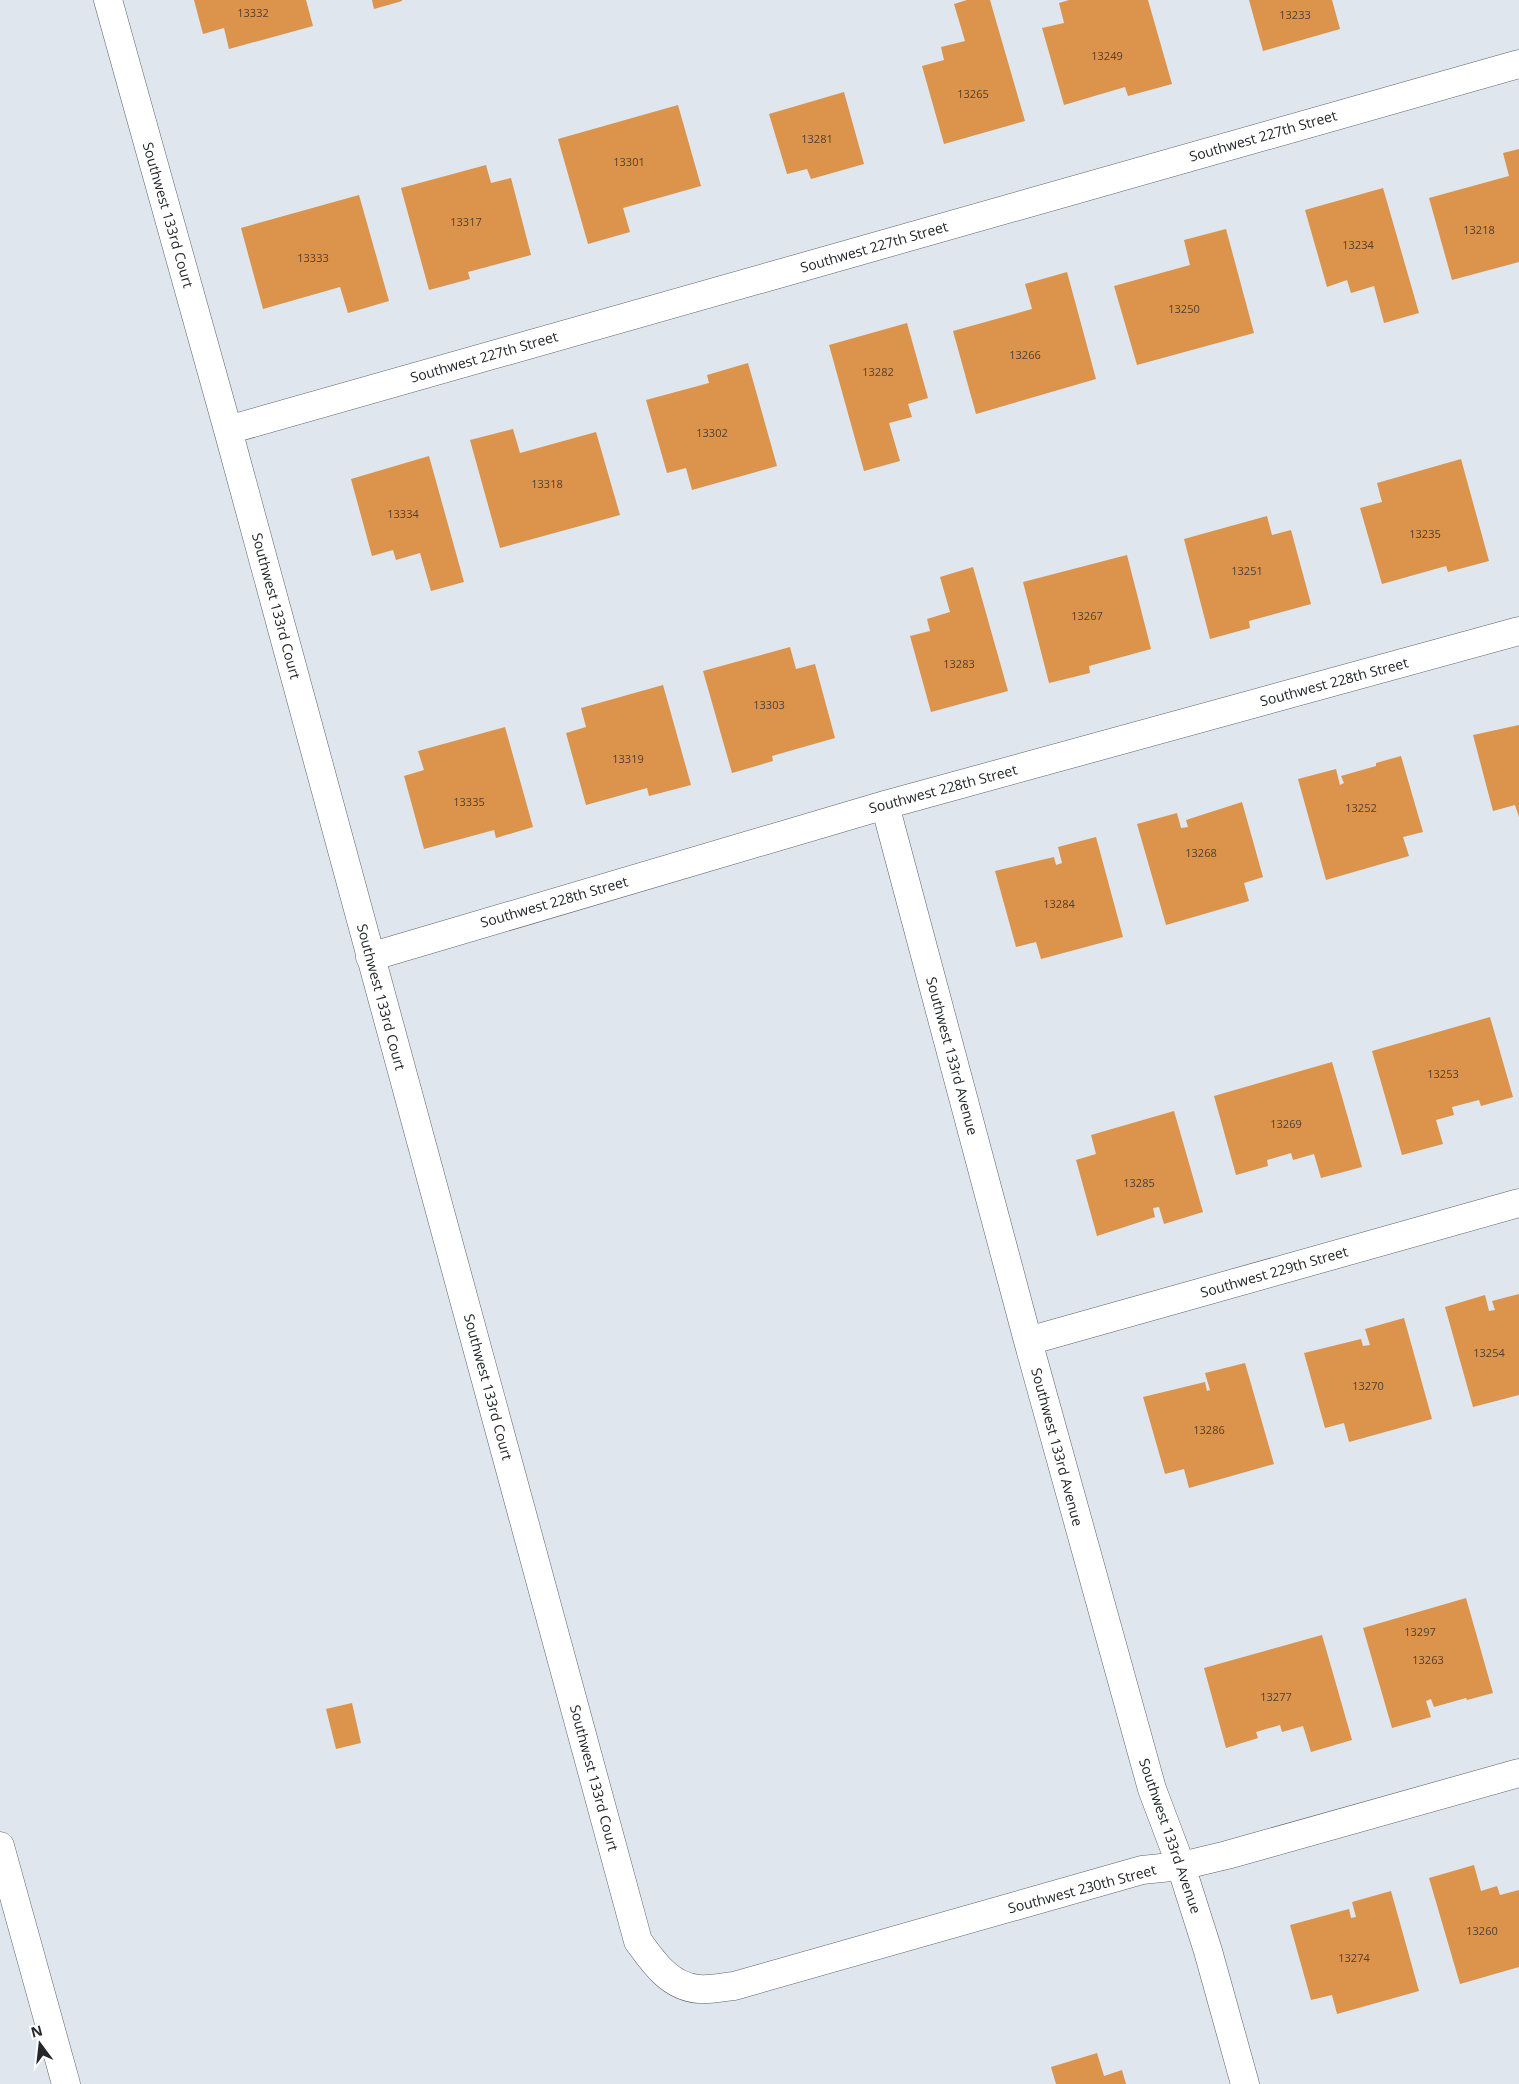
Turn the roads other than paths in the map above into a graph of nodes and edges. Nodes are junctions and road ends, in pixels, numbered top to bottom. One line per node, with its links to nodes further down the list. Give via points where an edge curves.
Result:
1 (108, 0): 3 (street, Southwest 133rd Court)
2 (1519, 64): 3 (street, Southwest 227th Street)
3 (228, 430): 6 (street, Southwest 133rd Court)
4 (1519, 631): 5 (street, Southwest 228th Street)
5 (884, 805): 6 (street, Southwest 228th Street); 8 (street, Southwest 133rd Avenue)
6 (370, 957): 12 (street, Southwest 133rd Court, via 638,1941 654,1964)
7 (1519, 1203): 8 (street, Southwest 229th Street)
8 (1028, 1341): 11 (street, Southwest 133rd Avenue, via 1152,1789)
9 (1519, 1773): 11 (street, Southwest 230th Street)
10 (0, 1846): 13 (street)
11 (1181, 1866): 12 (street, Southwest 230th Street, via 1142,1870 734,1986 698,1989); 14 (street, Southwest 133rd Avenue)
12 (674, 1982)
13 (66, 2084)
14 (1245, 2084)

